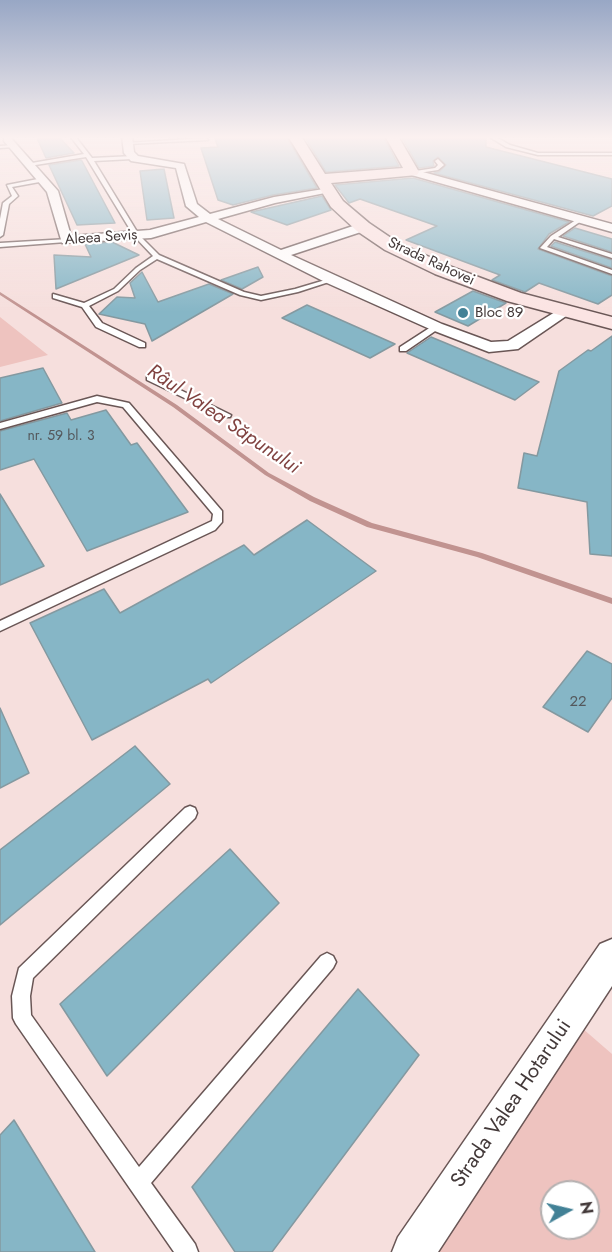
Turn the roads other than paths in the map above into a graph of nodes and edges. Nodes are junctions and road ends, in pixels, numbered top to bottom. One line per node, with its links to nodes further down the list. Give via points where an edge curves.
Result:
1 (14, 194): 12 (lane, via 6,203)
2 (52, 194): 15 (street)
3 (111, 194): 13 (lane)
4 (189, 194): 8 (street, via 192,206)
5 (292, 194): 8 (street, Aleea Seviș)
6 (330, 194): 10 (street, Strada Rahovei, via 342,210)
7 (493, 194): 9 (street)
8 (209, 219): 13 (street, Aleea Seviș); 17 (street)
9 (581, 219): 11 (street); 14 (lane)
10 (363, 226): 17 (street); 24 (street, Strada Rahovei, via 391,246 442,270)
11 (612, 228)
12 (0, 235)
13 (137, 236): 15 (street, Aleea Seviș); 18 (lane)
14 (553, 237): 19 (lane); 20 (lane, via 543,249)
15 (66, 240): 16 (lane, Aleea Seviș)
16 (0, 245)
17 (280, 254): 21 (street)
18 (157, 256): 21 (lane, via 242,294 261,298); 23 (lane, via 116,290)
19 (612, 256)
20 (612, 272)
21 (332, 280): 26 (street)
22 (56, 296): 23 (lane)
23 (85, 305): 27 (lane, via 99,325)
24 (565, 312): 25 (street, Strada Rahovei); 26 (street, via 512,346 489,347)
25 (612, 323)
26 (437, 327): 28 (lane)
27 (142, 345)
28 (403, 349)
29 (150, 375): 30 (lane)
30 (226, 415)
31 (0, 426): 32 (lane, via 97,399 126,405 218,513 217,522 211,527)
32 (0, 627)
33 (190, 813): 36 (lane, via 25,974 21,996 22,1018)
34 (612, 956): 38 (street, Strada Valea Hotarului)
35 (327, 962): 36 (lane)
36 (138, 1183): 37 (lane)
37 (187, 1252)
38 (413, 1252)

